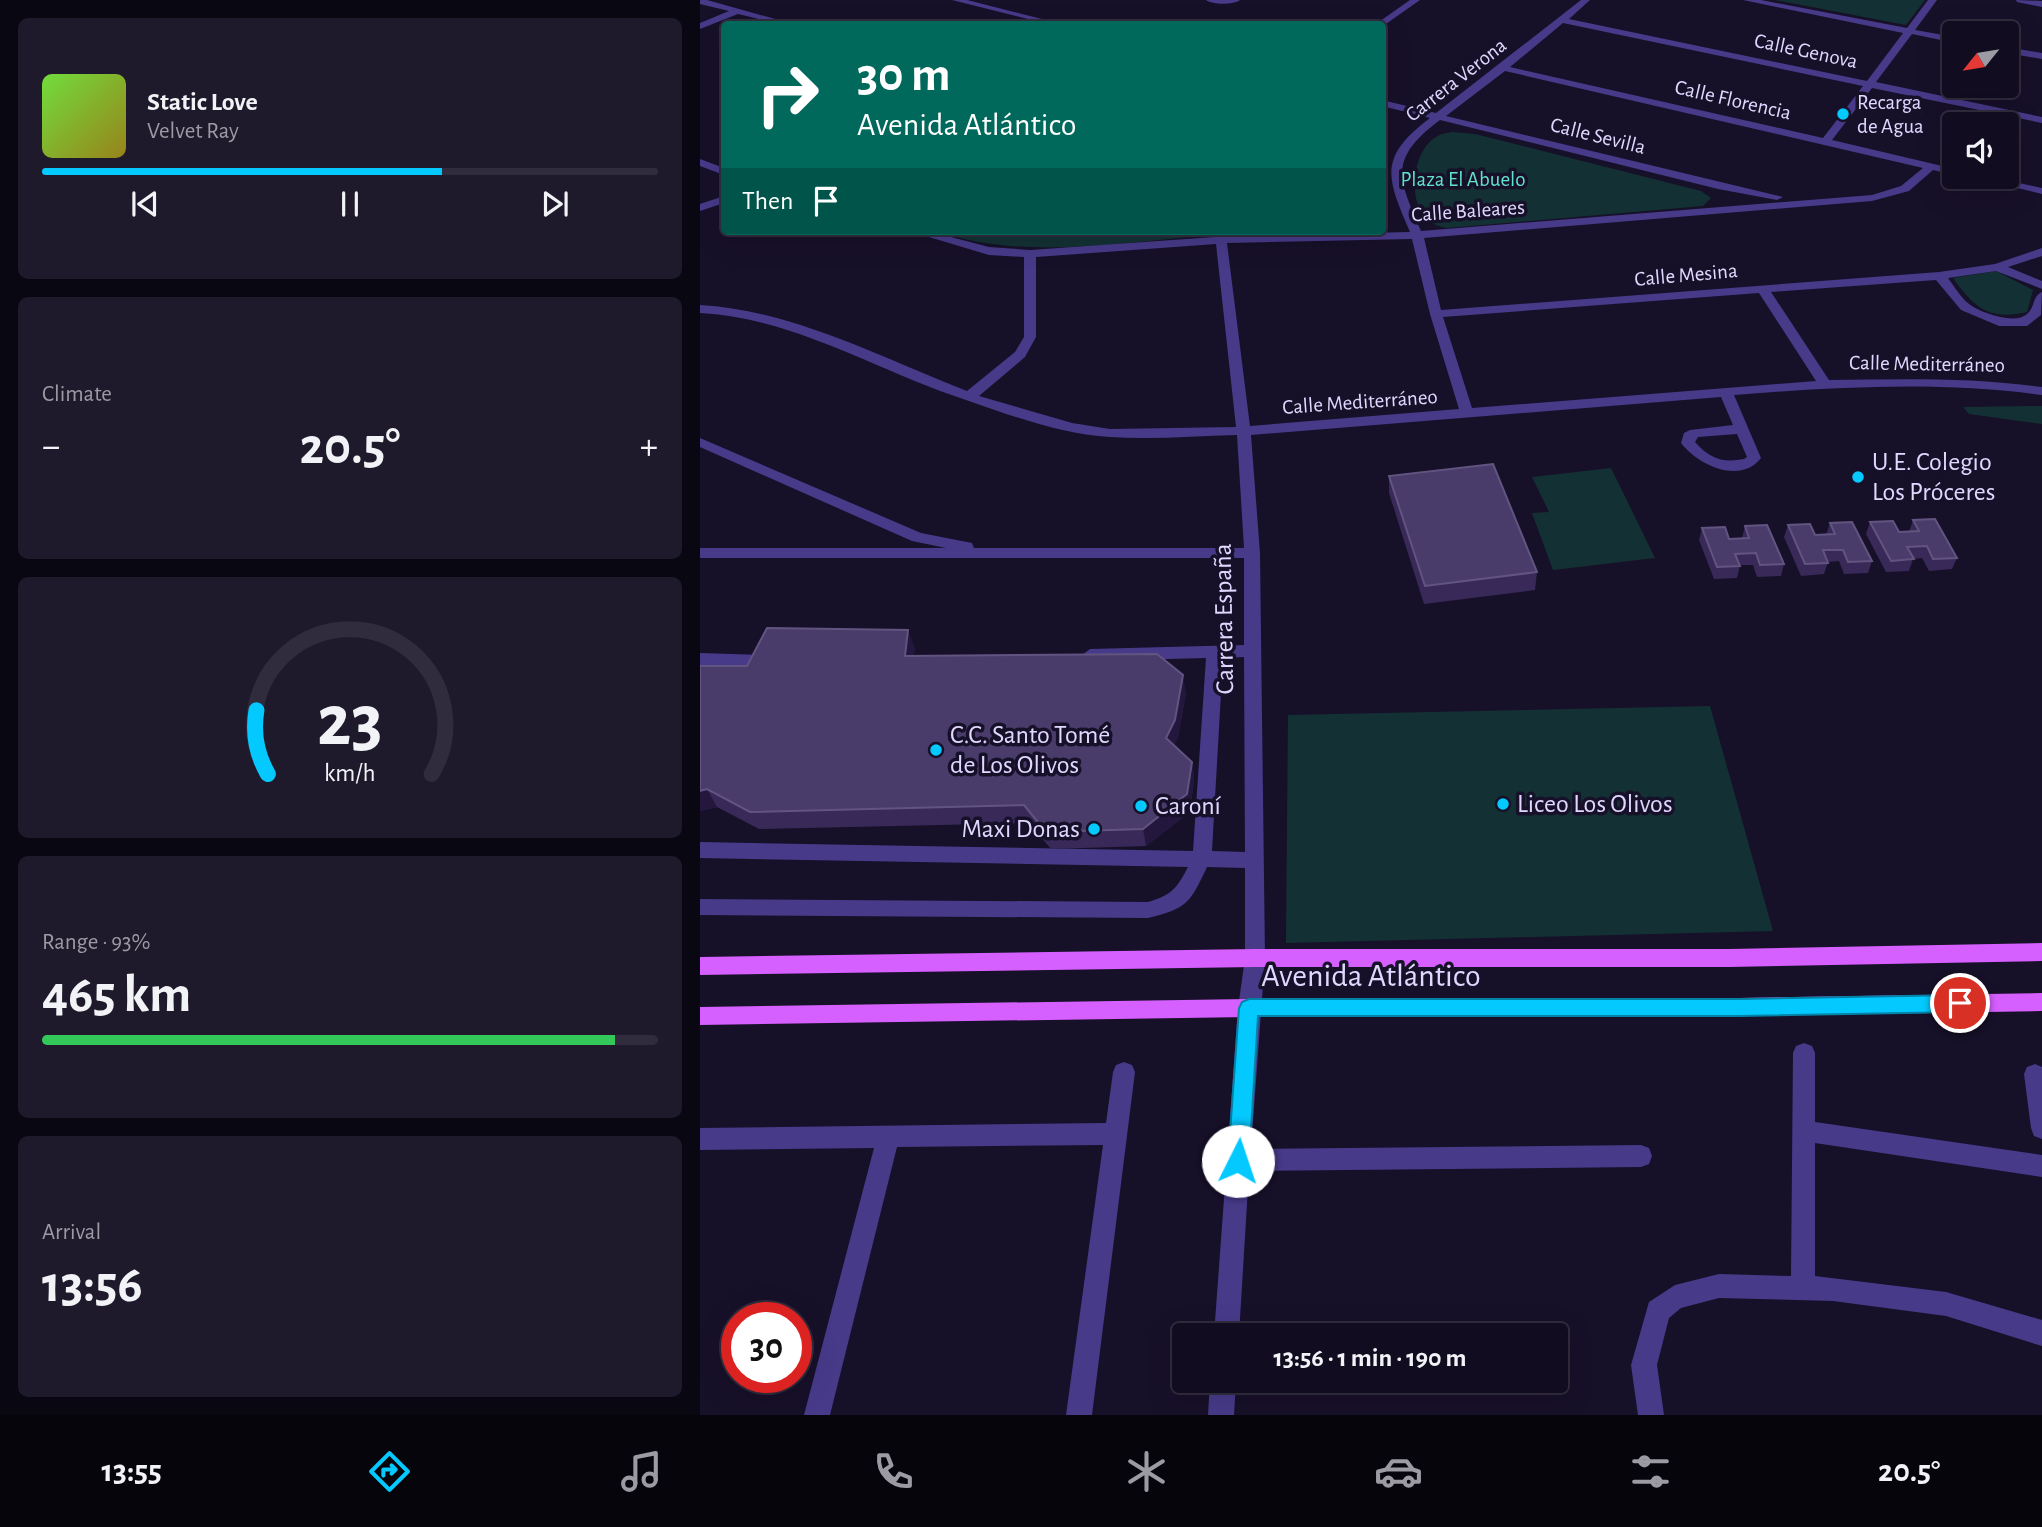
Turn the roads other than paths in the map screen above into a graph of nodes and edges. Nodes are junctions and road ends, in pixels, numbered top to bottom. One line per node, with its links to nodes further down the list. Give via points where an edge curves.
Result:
1 (956, 0): 12 (street)
2 (1210, 0): 3 (street)
3 (1236, 0)
4 (1416, 0): 17 (street)
5 (1586, 0): 13 (street, Carrera Verona)
6 (1746, 0): 19 (street)
7 (1933, 0): 19 (street)
8 (2020, 0): 10 (street)
9 (700, 1): 11 (street)
10 (2042, 4)
11 (737, 11): 14 (street); 18 (street)
12 (1019, 15): 15 (street); 16 (street)
13 (1561, 20): 23 (street, Carrera Verona); 24 (street, Calle Genova)
14 (776, 21)
15 (1006, 21)
16 (1044, 21)
17 (1384, 21)
18 (700, 26)
19 (1910, 31): 20 (street); 24 (street)
20 (1942, 37)
21 (2020, 52): 22 (street)
22 (2042, 56)
23 (1503, 68): 26 (street, Carrera Verona); 28 (street, Calle Florencia)
24 (1868, 83): 27 (street, Calle Genova); 28 (street)
25 (1386, 104): 26 (street, Calle Sevilla)
26 (1438, 116): 33 (street, Calle Sevilla); 42 (street, Carrera Verona, via 1401,153 1396,170 1396,187)
27 (2042, 120)
28 (1826, 141): 30 (street, Calle Florencia)
29 (700, 162): 32 (street)
30 (1931, 166): 31 (street, Calle Florencia); 37 (street, Calle Baleares, via 1918,182 1900,192)
31 (1942, 169)
32 (721, 171)
33 (1718, 186): 37 (street, Calle Sevilla); 39 (street)
34 (2019, 186): 35 (street)
35 (2042, 191)
36 (721, 200): 38 (street)
37 (1805, 202): 39 (street, Calle Baleares)
38 (700, 208)
39 (1723, 209): 42 (street, Calle Baleares)
40 (930, 235): 44 (street, Calle Baleares, via 989,251)
41 (1220, 235): 42 (street, Calle Baleares); 44 (street, Calle Baleares); 60 (street, Carrera España)
42 (1417, 235): 51 (street, Carrera Verona)
43 (2042, 252): 45 (street, Calle Mesina)
44 (1030, 254): 57 (street, via 1030,337 1020,354)
45 (1997, 267): 46 (street, Calle Mesina); 47 (street)
46 (1939, 276): 48 (street, Calle Mesina); 52 (street, via 1965,307 2004,323)
47 (2042, 285)
48 (1762, 288): 51 (street, Calle Mesina); 54 (street)
49 (2042, 296): 52 (street, via 2035,315)
50 (700, 309): 57 (street, Calle Mediterráneo, via 736,311 783,323)
51 (1436, 314): 58 (street, Carrera Verona)
52 (2022, 323): 53 (street)
53 (2042, 328)
54 (1825, 384): 55 (street, Calle Mediterráneo, via 1932,382); 56 (street, Calle Mediterráneo)
55 (2042, 391)
56 (1726, 392): 58 (street, Calle Mediterráneo); 59 (street)
57 (969, 397): 60 (street, Calle Mediterráneo, via 1070,427 1110,433)
58 (1468, 414): 60 (street, Calle Mediterráneo)
59 (1742, 429)
60 (1244, 432): 63 (street, Carrera España)
61 (700, 442): 64 (street, via 917,537)
62 (700, 553): 64 (street)
63 (1252, 553): 64 (street); 65 (street, Carrera España)
64 (1012, 555)
65 (1253, 651): 66 (street); 72 (street, Carrera España)
66 (1216, 652): 67 (street); 71 (street)
67 (1078, 656)
68 (700, 659): 69 (street)
69 (767, 661)
70 (700, 850): 71 (street)
71 (1202, 858): 72 (street); 73 (street, via 1184,894 1148,910)
72 (1255, 860): 75 (street, Carrera España)
73 (700, 907)
74 (2042, 952): 75 (main road, Avenida Atlántico, via 1729,958)
75 (1255, 958): 76 (main road, Avenida Atlántico); 78 (street, Carrera España)
76 (700, 966)
77 (2042, 1002): 78 (main road, Avenida Atlántico)
78 (1249, 1008): 79 (main road, Avenida Atlántico); 89 (street, Carrera España)
79 (700, 1016)
80 (1804, 1052): 84 (street)
81 (1124, 1072): 85 (street)
82 (2035, 1074): 83 (street)
83 (2042, 1128)
84 (1804, 1131): 90 (street); 91 (street)
85 (1115, 1135): 86 (street); 96 (street)
86 (888, 1138): 87 (street); 95 (street)
87 (700, 1139)
88 (1641, 1156): 89 (street)
89 (1238, 1161): 92 (street, Carrera España)
90 (2042, 1166)
91 (1803, 1288): 93 (street, via 1946,1304); 98 (street, via 1719,1286 1675,1297 1658,1311 1644,1365)
92 (1227, 1323)
93 (2042, 1333)
94 (1222, 1393): 97 (street)
95 (817, 1415)
96 (1079, 1415)
97 (1221, 1415)
98 (1651, 1415)

